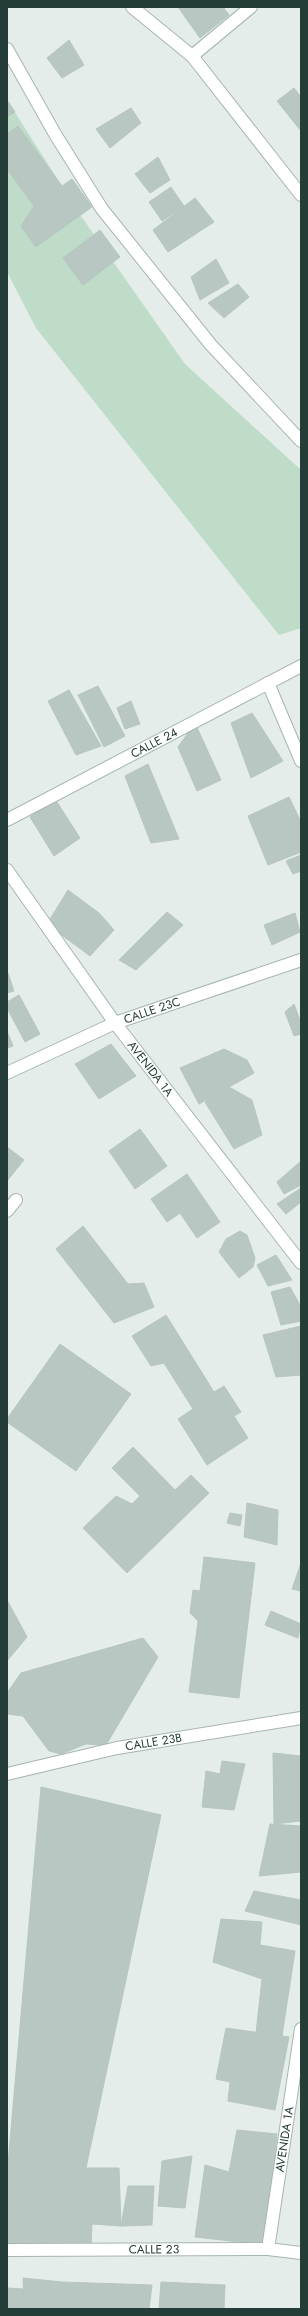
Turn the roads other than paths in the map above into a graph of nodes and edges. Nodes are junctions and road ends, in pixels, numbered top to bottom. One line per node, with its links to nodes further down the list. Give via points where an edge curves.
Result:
1 (132, 7): 4 (street)
2 (251, 7): 4 (street)
3 (7, 49): 6 (street, via 55,134 102,209 211,345)
4 (192, 56): 5 (street)
5 (301, 195)
6 (301, 441)
7 (301, 666): 8 (street, CALLE 24)
8 (268, 683): 9 (street); 10 (street, CALLE 24)
9 (301, 761)
10 (7, 820)
11 (7, 870): 13 (street, AVENIDA 1A)
12 (301, 960): 13 (street, CALLE 23C)
13 (115, 1023): 14 (street, CALLE 23C); 17 (street, AVENIDA 1A)
14 (7, 1073)
15 (16, 1200): 16 (street)
16 (7, 1211)
17 (301, 1263)
18 (301, 1718): 19 (street, CALLE 23B, via 117,1748)
19 (7, 1774)
20 (301, 2029): 21 (street, AVENIDA 1A)
21 (268, 2249): 22 (street, CALLE 23); 23 (street, CALLE 23)
22 (7, 2250)
23 (301, 2253)

